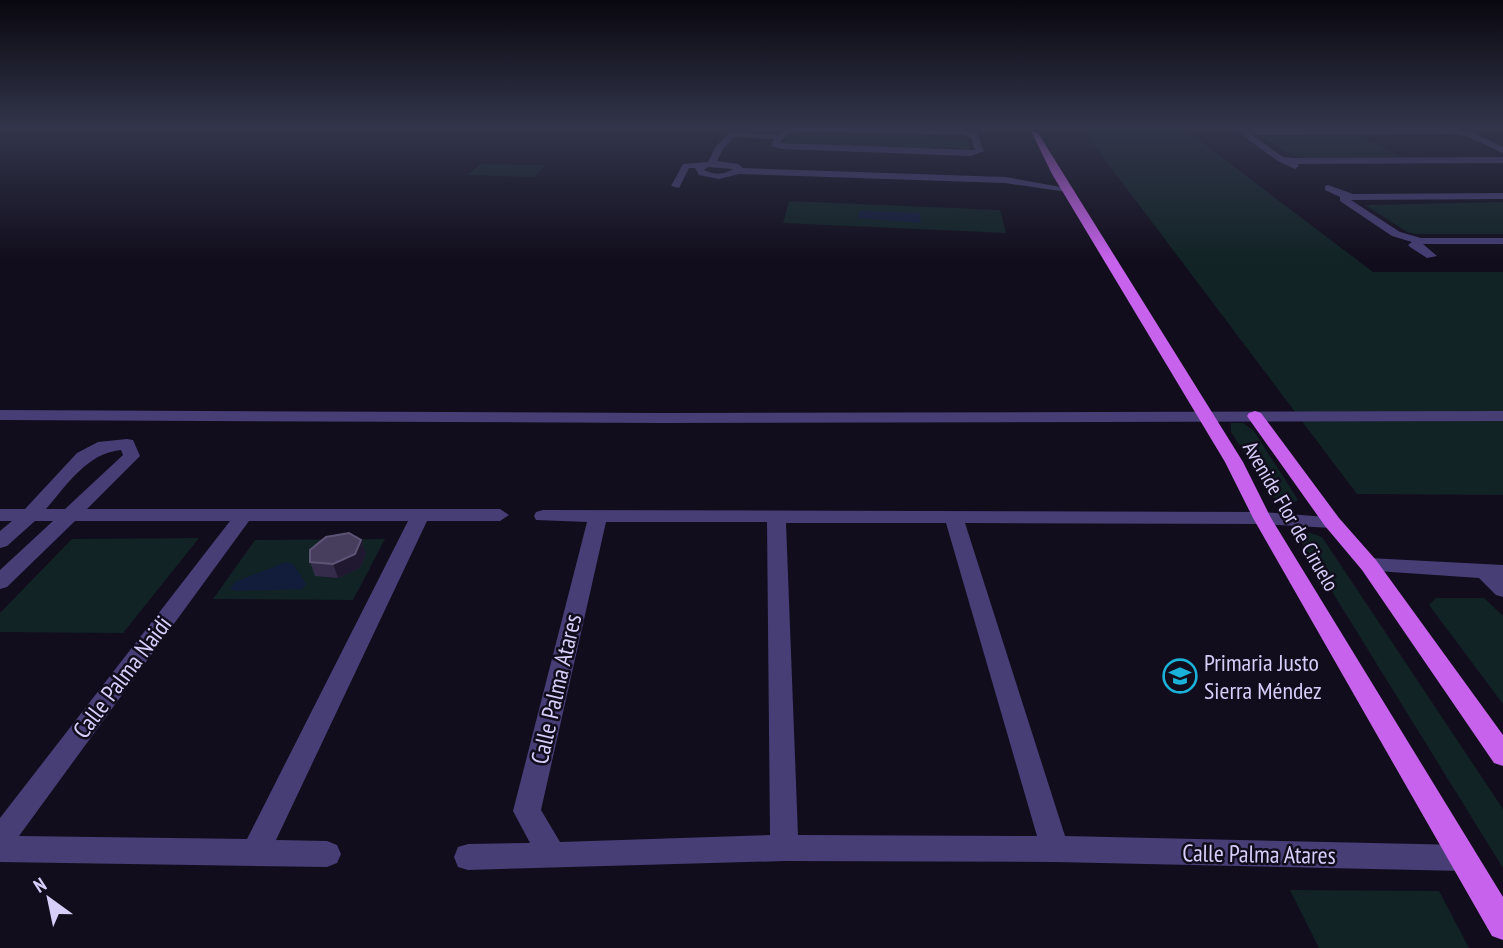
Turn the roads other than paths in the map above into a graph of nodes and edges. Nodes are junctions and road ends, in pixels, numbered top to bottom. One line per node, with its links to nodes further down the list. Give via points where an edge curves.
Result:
1 (683, 172): 7 (street)
2 (700, 172): 3 (street, via 720,176)
3 (734, 172)
4 (776, 172): 6 (street)
5 (1056, 174): 6 (street); 9 (main road, Avenide Flor de Ciruelo)
6 (1005, 180): 9 (street)
7 (676, 186)
8 (1328, 188): 11 (street)
9 (1067, 189): 16 (main road, Avenide Flor de Ciruelo)
10 (1503, 196): 11 (street)
11 (1353, 197): 12 (street, via 1343,199 1396,234)
12 (1421, 241): 13 (street); 14 (street, via 1414,244)
13 (1503, 241)
14 (1431, 256)
15 (0, 415): 18 (street)
16 (1203, 415): 17 (street); 18 (street); 30 (main road, Avenide Flor de Ciruelo, via 1234,462)
17 (1255, 415): 19 (street); 32 (main road, Avenide Flor de Ciruelo)
18 (124, 416): 20 (street)
19 (1503, 416)
20 (104, 446): 22 (street, via 83,457); 23 (street, via 127,444 132,456)
21 (0, 514): 22 (street)
22 (31, 514): 23 (street); 33 (street)
23 (68, 515): 26 (street); 36 (street)
24 (420, 515): 25 (street); 26 (street); 43 (street)
25 (500, 515)
26 (244, 516): 39 (street, Calle Palma Naidi)
27 (543, 516): 28 (street)
28 (598, 516): 29 (street); 45 (street, Calle Palma Atares, via 527,811)
29 (776, 517): 31 (street); 40 (street)
30 (1262, 518): 31 (street); 32 (street); 47 (main road, Avenide Flor de Ciruelo)
31 (954, 519): 42 (street)
32 (1332, 522): 34 (main road, Avenide Flor de Ciruelo)
33 (0, 542)
34 (1369, 565): 35 (street); 38 (main road, Avenide Flor de Ciruelo)
35 (1494, 572): 37 (street)
36 (0, 582)
37 (1503, 590)
38 (1503, 755)
39 (0, 839)
40 (784, 848): 42 (street, Calle Palma Atares); 45 (street, Calle Palma Atares)
41 (0, 849): 43 (street)
42 (1055, 849): 47 (street, Calle Palma Atares)
43 (256, 852): 44 (street)
44 (327, 854)
45 (552, 856): 46 (street, Calle Palma Atares)
46 (468, 857)
47 (1463, 858): 48 (main road, Avenide Flor de Ciruelo)
48 (1503, 925)

